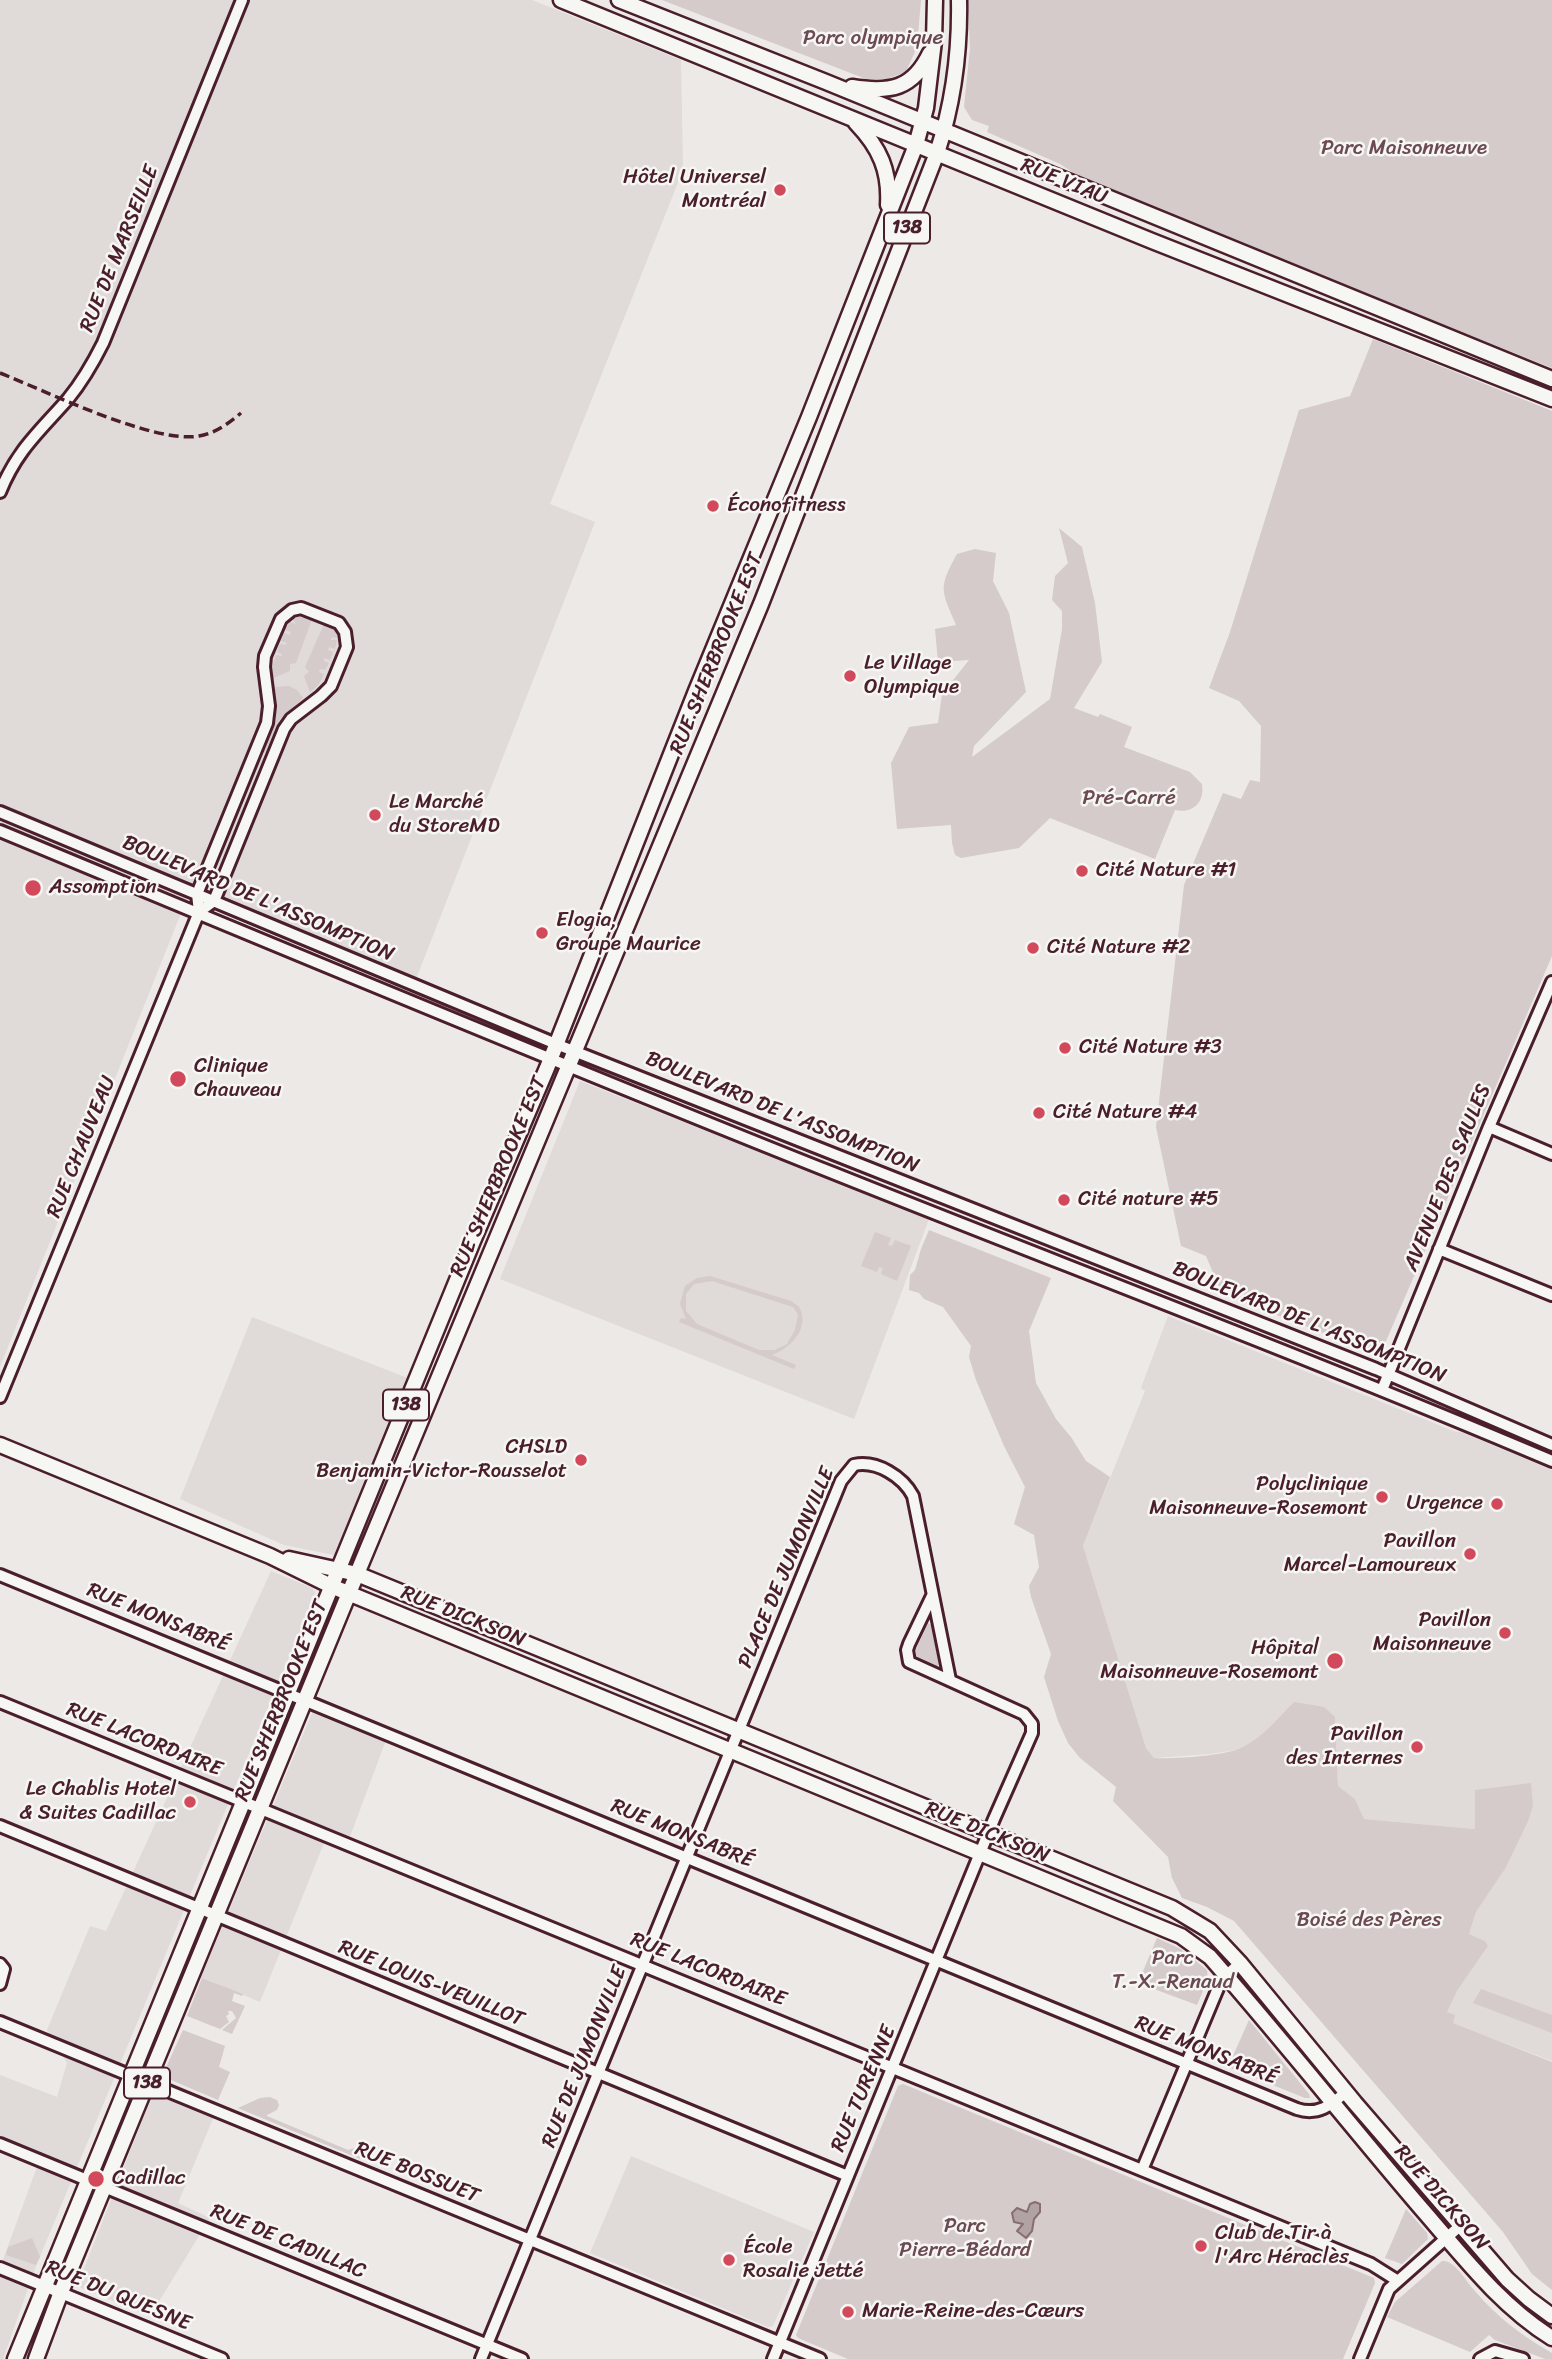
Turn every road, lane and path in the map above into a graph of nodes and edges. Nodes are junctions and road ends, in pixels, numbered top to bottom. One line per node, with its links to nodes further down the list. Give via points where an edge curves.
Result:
1 (242, 0): 18 (street, RUE DE MARSEILLE, via 99,350 67,400 29,442)
2 (561, 0): 8 (main road, RUE VIAU)
3 (619, 0): 7 (main road, RUE VIAU)
4 (935, 0): 6 (main road, RUE SHERBROOKE EST / 138)
5 (959, 0): 10 (main road, RUE SHERBROOKE EST / 138, via 956,59)
6 (934, 41): 7 (main road, via 918,73 900,86 872,90); 9 (main road, RUE SHERBROOKE EST / 138)
7 (825, 82): 9 (main road, RUE VIAU)
8 (850, 117): 11 (main road, RUE VIAU); 13 (main road, via 884,162)
9 (924, 122): 10 (main road, RUE VIAU); 11 (main road, RUE SHERBROOKE EST / 138)
10 (944, 130): 12 (main road, RUE SHERBROOKE EST / 138); 14 (main road, RUE VIAU)
11 (916, 145): 12 (main road, RUE VIAU); 13 (main road, RUE SHERBROOKE EST / 138)
12 (937, 153): 15 (main road, RUE VIAU); 17 (main road, RUE SHERBROOKE EST / 138)
13 (887, 216): 16 (main road, RUE SHERBROOKE EST / 138)
14 (1552, 379)
15 (1552, 400)
16 (809, 417): 17 (main road); 27 (main road, RUE SHERBROOKE EST / 138)
17 (831, 425): 28 (main road, RUE SHERBROOKE EST / 138)
18 (0, 492)
19 (0, 812): 21 (street, BOULEVARD DE L'ASSOMPTION)
20 (0, 831): 23 (street, BOULEVARD DE L'ASSOMPTION)
21 (198, 894): 22 (street, BOULEVARD DE L'ASSOMPTION); 22 (street, RUE CHAUVEAU, via 267,723 264,662 279,622 288,612 301,608 335,620 347,642 331,686 284,729); 23 (street, RUE CHAUVEAU)
22 (214, 901): 23 (street); 25 (street, BOULEVARD DE L'ASSOMPTION)
23 (199, 912): 26 (street, BOULEVARD DE L'ASSOMPTION); 37 (street, RUE CHAUVEAU)
24 (1552, 982): 31 (street, AVENUE DES SAULES)
25 (495, 1019): 26 (street); 27 (street, BOULEVARD DE L'ASSOMPTION)
26 (490, 1034): 29 (street, BOULEVARD DE L'ASSOMPTION)
27 (556, 1044): 28 (street, BOULEVARD DE L'ASSOMPTION); 29 (main road, RUE SHERBROOKE EST / 138)
28 (575, 1051): 30 (main road, RUE SHERBROOKE EST / 138); 35 (street, BOULEVARD DE L'ASSOMPTION)
29 (550, 1059): 30 (street, BOULEVARD DE L'ASSOMPTION); 42 (main road, RUE SHERBROOKE EST / 138)
30 (568, 1066): 36 (street, BOULEVARD DE L'ASSOMPTION); 43 (main road, RUE SHERBROOKE EST / 138)
31 (1489, 1128): 32 (street); 33 (street, AVENUE DES SAULES)
32 (1552, 1154)
33 (1439, 1249): 34 (street); 35 (street, AVENUE DES SAULES)
34 (1552, 1295)
35 (1388, 1375): 36 (street, AVENUE DES SAULES); 38 (street, BOULEVARD DE L'ASSOMPTION)
36 (1382, 1390): 40 (street, BOULEVARD DE L'ASSOMPTION)
37 (0, 1397)
38 (1552, 1444)
39 (0, 1446): 41 (main road, RUE DICKSON)
40 (1552, 1461)
41 (270, 1556): 42 (main road, RUE DICKSON); 45 (main road, RUE DICKSON)
42 (338, 1569): 43 (main road, RUE DICKSON); 45 (main road, RUE SHERBROOKE EST / 138)
43 (357, 1574): 46 (main road, RUE SHERBROOKE EST / 138); 52 (main road, RUE DICKSON)
44 (0, 1575): 49 (street, RUE MONSABRÉ)
45 (331, 1586): 46 (main road, RUE DICKSON); 49 (main road, RUE SHERBROOKE EST / 138)
46 (349, 1593): 50 (main road, RUE SHERBROOKE EST / 138); 53 (main road, RUE DICKSON)
47 (932, 1596): 48 (street, PLACE DE JUMONVILLE); 48 (street, via 907,1657 914,1666); 52 (street, PLACE DE JUMONVILLE, via 907,1484 867,1464 853,1466 841,1481)
48 (950, 1680): 57 (street, via 1024,1714 1032,1724)
49 (288, 1692): 50 (street, RUE MONSABRÉ); 54 (main road, RUE SHERBROOKE EST / 138)
50 (306, 1699): 55 (main road, RUE SHERBROOKE EST / 138); 59 (street, RUE MONSABRÉ)
51 (0, 1702): 54 (street, RUE LACORDAIRE)
52 (739, 1731): 53 (street, RUE DE JUMONVILLE); 57 (main road, RUE DICKSON)
53 (731, 1751): 58 (main road, RUE DICKSON); 59 (street, RUE DE JUMONVILLE)
54 (243, 1801): 55 (street, RUE LACORDAIRE); 60 (main road, RUE SHERBROOKE EST / 138)
55 (261, 1808): 61 (main road, RUE SHERBROOKE EST / 138); 65 (street, RUE LACORDAIRE)
56 (0, 1826): 60 (street, RUE LOUIS-VEUILLOT)
57 (989, 1833): 58 (street, RUE TURENNE); 63 (main road, RUE DICKSON, via 1172,1908 1210,1931)
58 (981, 1854): 62 (street, RUE TURENNE); 66 (main road, RUE DICKSON, via 1181,1936 1210,1957)
59 (688, 1858): 62 (street, RUE MONSABRÉ); 65 (street, RUE DE JUMONVILLE)
60 (198, 1908): 61 (street, RUE LOUIS-VEUILLOT); 72 (main road, RUE SHERBROOKE EST / 138)
61 (216, 1916): 71 (street, RUE LOUIS-VEUILLOT); 73 (main road, RUE SHERBROOKE EST / 138)
62 (937, 1961): 69 (street, RUE MONSABRÉ); 70 (street, RUE TURENNE)
63 (1240, 1963): 66 (street); 74 (main road, RUE DICKSON)
64 (0, 1964): 67 (street, via 4,1971)
65 (644, 1965): 70 (street, RUE LACORDAIRE); 71 (street, RUE DE JUMONVILLE)
66 (1225, 1975): 69 (street); 75 (main road, RUE DICKSON)
67 (0, 1984)
68 (0, 2022): 72 (street, RUE BOSSUET)
69 (1187, 2063): 75 (street, RUE MONSABRÉ, via 1301,2110 1317,2111); 77 (street)
70 (894, 2068): 77 (street, RUE LACORDAIRE); 78 (street, RUE TURENNE)
71 (599, 2073): 78 (street, RUE LOUIS-VEUILLOT); 83 (street, RUE DE JUMONVILLE)
72 (131, 2076): 73 (street, RUE BOSSUET); 79 (main road, RUE SHERBROOKE EST / 138)
73 (147, 2083): 80 (main road, RUE SHERBROOKE EST / 138); 83 (street, RUE BOSSUET)
74 (1346, 2092): 75 (street); 81 (main road, RUE DICKSON)
75 (1333, 2104): 82 (main road, RUE DICKSON)
76 (0, 2144): 79 (street, RUE DE CADILLAC)
77 (1142, 2170): 85 (street, RUE LACORDAIRE, via 1371,2264)
78 (848, 2176): 90 (street, RUE TURENNE)
79 (86, 2179): 80 (street, RUE DE CADILLAC); 86 (main road, RUE SHERBROOKE EST / 138)
80 (104, 2187): 87 (main road, RUE SHERBROOKE EST / 138); 91 (street, RUE DE CADILLAC)
81 (1461, 2225): 82 (street); 88 (main road, RUE DICKSON, via 1507,2279)
82 (1447, 2237): 85 (street); 89 (main road, RUE DICKSON, via 1516,2314)
83 (530, 2240): 90 (street, RUE BOSSUET); 91 (street, RUE DE JUMONVILLE)
84 (0, 2268): 86 (street, RUE DU QUESNE)
85 (1398, 2281): 99 (street, via 1387,2294)
86 (43, 2286): 87 (street, RUE DU QUESNE); 92 (main road, RUE SHERBROOKE EST / 138)
87 (61, 2292): 93 (main road, RUE SHERBROOKE EST / 138); 94 (street, RUE DU QUESNE)
88 (1552, 2316)
89 (1552, 2338)
90 (780, 2343): 97 (street, RUE TURENNE); 98 (street, RUE BOSSUET)
91 (487, 2344): 95 (street, RUE DE JUMONVILLE); 96 (street, RUE DE CADILLAC)
92 (15, 2359)
93 (36, 2359)
94 (222, 2359)
95 (481, 2359)
96 (522, 2359)
97 (773, 2359)
98 (820, 2359)
99 (1360, 2359)
100 (1480, 2359): 101 (street, via 1495,2351)
101 (1523, 2359)

